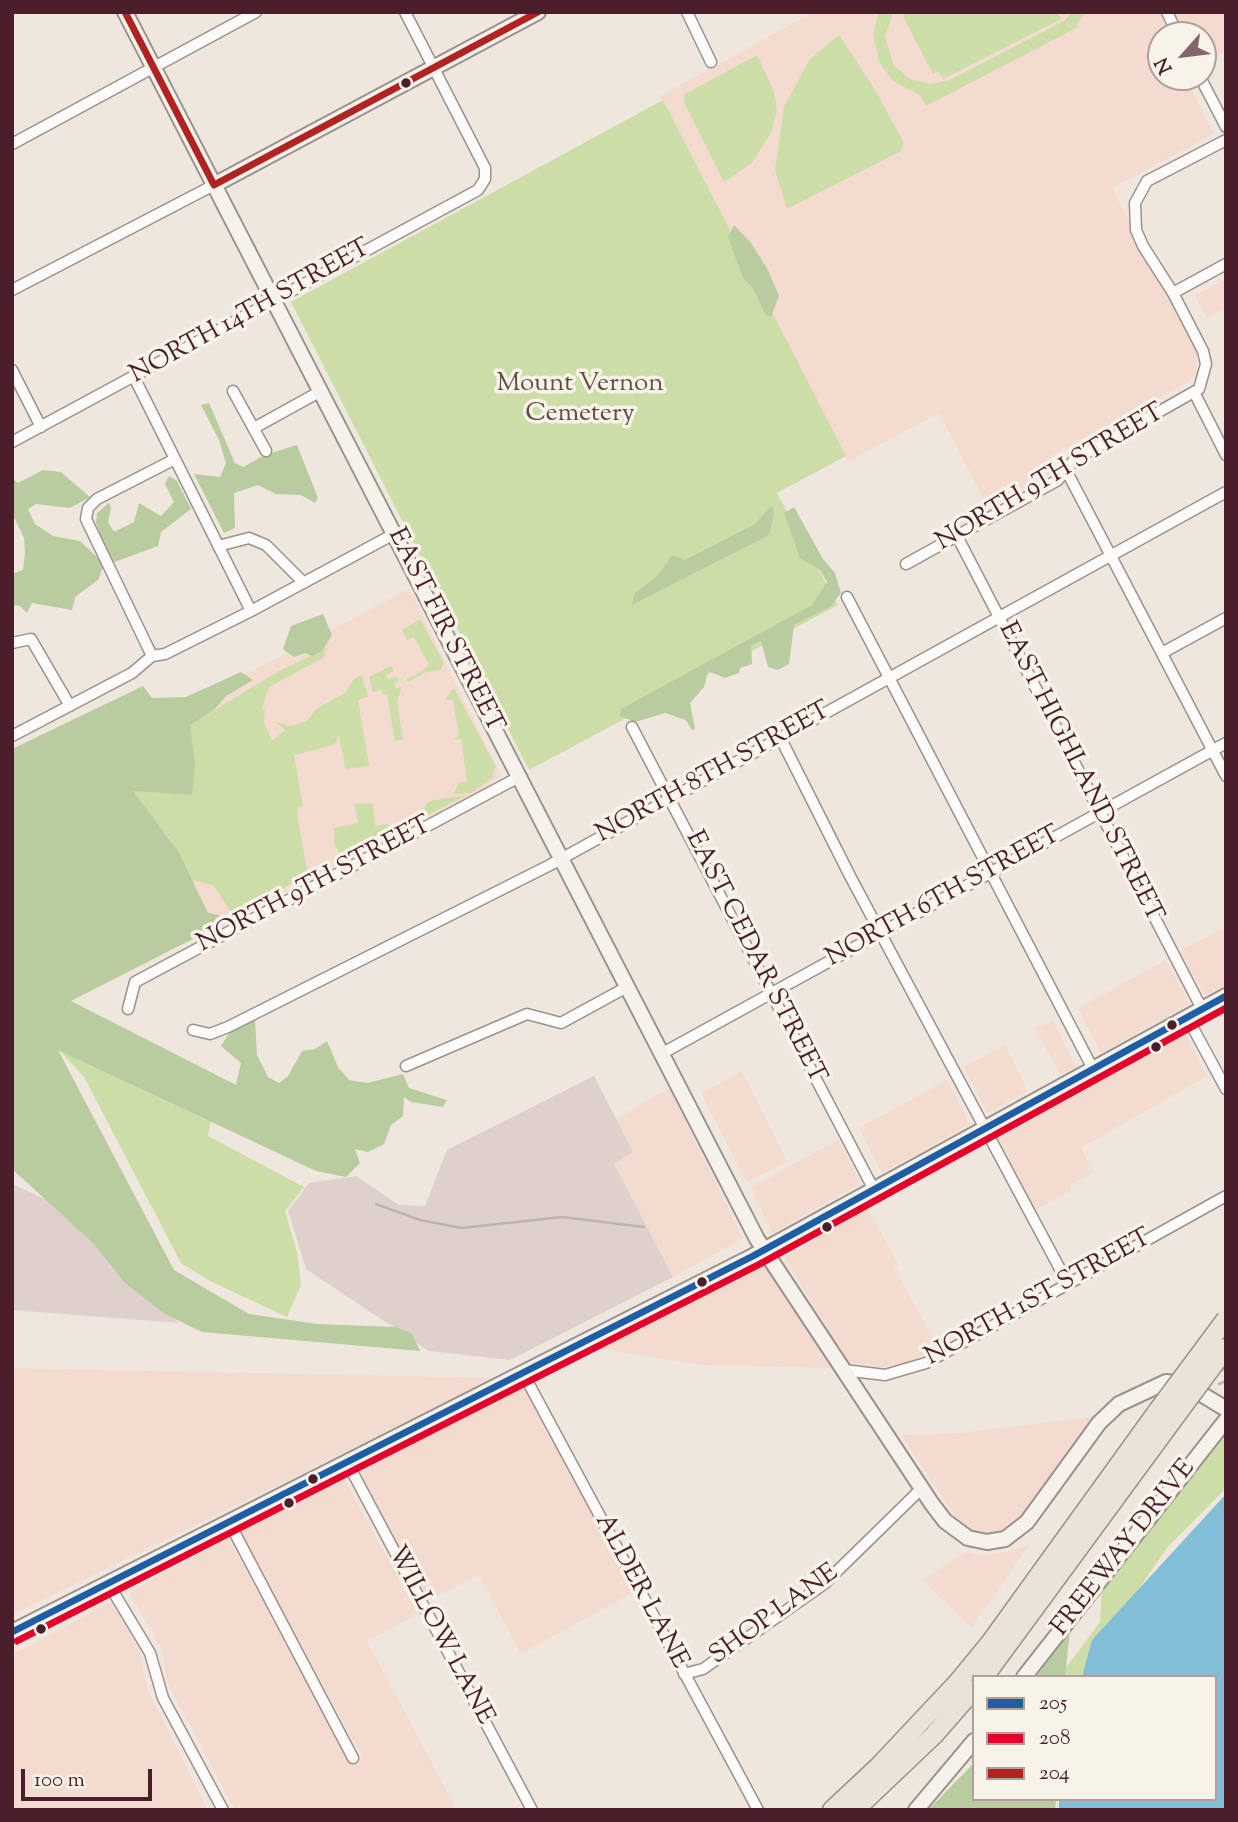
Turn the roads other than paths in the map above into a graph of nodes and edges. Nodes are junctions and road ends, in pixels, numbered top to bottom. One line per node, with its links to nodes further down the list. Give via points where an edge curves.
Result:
1 (125, 12): 7 (street, EAST FIR STREET)
2 (256, 12): 7 (street)
3 (405, 12): 8 (street)
4 (538, 12): 8 (street)
5 (687, 12): 6 (street)
6 (711, 62)
7 (153, 67): 12 (street); 13 (street, EAST FIR STREET)
8 (434, 68): 13 (street); 17 (street, NORTH 14TH STREET, via 485,168 478,190)
9 (1207, 91): 10 (street)
10 (1226, 127)
11 (1226, 140): 16 (street, via 1152,178 1135,203 1136,230)
12 (12, 144)
13 (214, 185): 15 (street); 17 (street, EAST FIR STREET)
14 (1226, 264): 16 (street)
15 (12, 290)
16 (1173, 293): 22 (street, via 1203,351 1206,365)
17 (274, 301): 19 (street, NORTH 14TH STREET); 21 (street, EAST FIR STREET)
18 (12, 370): 23 (street)
19 (134, 377): 23 (street, NORTH 14TH STREET); 28 (street)
20 (233, 391): 24 (street)
21 (321, 391): 24 (street); 31 (street, EAST FIR STREET)
22 (1195, 394): 27 (street); 29 (street, NORTH 9TH STREET, via 1074,460)
23 (41, 427): 25 (street, NORTH 14TH STREET)
24 (254, 428): 26 (street)
25 (12, 442)
26 (266, 451)
27 (1226, 455)
28 (174, 459): 33 (street); 43 (street, via 97,499 88,508 86,519)
29 (1066, 470): 32 (street, NORTH 9TH STREET, via 1058,480); 34 (street)
30 (1226, 492): 34 (street, NORTH 8TH STREET)
31 (394, 534): 36 (street); 52 (street, EAST FIR STREET)
32 (957, 536): 35 (street, NORTH 9TH STREET); 39 (street, EAST HIGHLAND STREET)
33 (218, 546): 36 (street, via 249,538 257,541); 38 (street)
34 (1111, 555): 39 (street, NORTH 8TH STREET); 42 (street)
35 (906, 564)
36 (304, 583): 38 (street)
37 (847, 597): 44 (street)
38 (251, 611): 43 (street, via 165,654)
39 (999, 617): 44 (street, NORTH 8TH STREET); 54 (street, EAST HIGHLAND STREET)
40 (1226, 618): 42 (street)
41 (12, 642): 45 (street, via 32,639)
42 (1162, 653): 50 (street)
43 (152, 656): 45 (street, via 132,673)
44 (888, 677): 48 (street, NORTH 8TH STREET); 56 (street)
45 (70, 706): 47 (street)
46 (632, 727): 53 (street, EAST CEDAR STREET)
47 (12, 736)
48 (780, 737): 53 (street, NORTH 8TH STREET); 57 (street)
49 (1226, 743): 50 (street, NORTH 6TH STREET)
50 (1212, 750): 51 (street); 54 (street, NORTH 6TH STREET)
51 (1226, 776)
52 (519, 777): 55 (street, EAST FIR STREET); 61 (street, NORTH 9TH STREET, via 135,982)
53 (671, 797): 55 (street, NORTH 8TH STREET); 59 (street, EAST CEDAR STREET)
54 (1101, 812): 56 (street, NORTH 6TH STREET); 62 (street, EAST HIGHLAND STREET)
55 (561, 859): 58 (street, EAST FIR STREET); 64 (street, NORTH 8TH STREET, via 228,1027 210,1034)
56 (991, 874): 57 (street, NORTH 6TH STREET); 67 (street)
57 (880, 933): 59 (street, NORTH 6TH STREET); 69 (street)
58 (627, 987): 65 (street, EAST FIR STREET); 66 (street, via 561,1023 527,1014)
59 (773, 992): 65 (street, NORTH 6TH STREET); 70 (street, EAST CEDAR STREET)
60 (1226, 996): 62 (street)
61 (128, 1009)
62 (1202, 1009): 63 (street)
63 (1187, 1017): 67 (street); 68 (street)
64 (193, 1030)
65 (662, 1054): 72 (street, EAST FIR STREET)
66 (406, 1066)
67 (1093, 1069): 69 (street)
68 (1226, 1089)
69 (985, 1129): 70 (street); 73 (street)
70 (874, 1190): 72 (street)
71 (1226, 1196): 73 (street, NORTH 1ST STREET)
72 (764, 1250): 76 (street, EAST FIR STREET); 77 (street)
73 (1068, 1284): 76 (street, NORTH 1ST STREET, via 926,1363 886,1374)
74 (1226, 1319): 79 (highway, bridge)
75 (1226, 1348): 79 (highway, bridge)
76 (844, 1370): 82 (street, EAST FIR STREET)
77 (523, 1373): 81 (street); 86 (street, ALDER LANE)
78 (1226, 1409): 82 (street, EAST FIR STREET, via 1185,1384 1166,1382 1119,1404 1099,1423 1027,1522 1005,1539 968,1538 945,1521)
79 (1166, 1415): 87 (highway); 95 (highway, via 974,1663 924,1720)
80 (1226, 1420): 88 (street, FREEWAY DRIVE)
81 (346, 1462): 83 (street); 93 (street, WILLOW LANE)
82 (920, 1490): 86 (street, SHOP LANE, via 824,1584 703,1669)
83 (229, 1522): 84 (street); 91 (street)
84 (108, 1583): 85 (street); 92 (street, via 150,1653 163,1698)
85 (12, 1632)
86 (684, 1674): 94 (street, ALDER LANE)
87 (985, 1675)
88 (1026, 1675)
89 (972, 1691): 96 (highway, via 934,1735)
90 (972, 1743): 97 (street)
91 (353, 1758)
92 (223, 1810)
93 (532, 1810)
94 (758, 1810)
95 (832, 1810)
96 (855, 1810)
97 (916, 1810)

